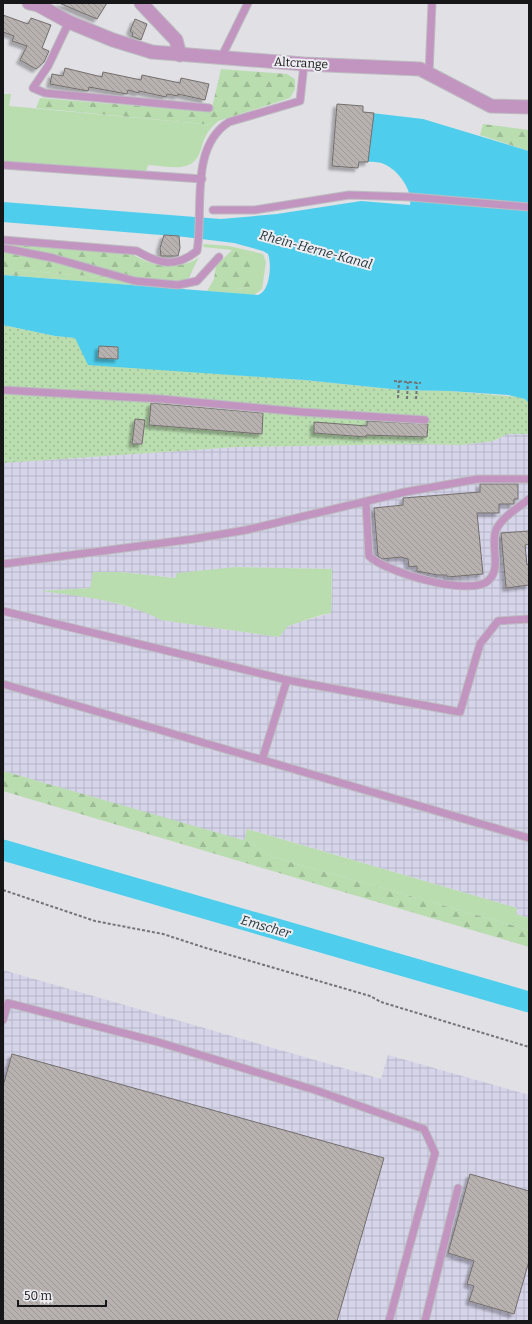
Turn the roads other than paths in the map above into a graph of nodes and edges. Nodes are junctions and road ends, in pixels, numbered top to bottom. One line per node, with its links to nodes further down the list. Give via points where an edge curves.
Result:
1 (141, 3): 6 (street, via 176,40)
2 (248, 3): 7 (lane)
3 (432, 3): 9 (lane)
4 (35, 4): 5 (street, Altcrange)
5 (69, 22): 6 (street, Altcrange, via 145,50); 11 (lane, via 48,66 33,88 45,93)
6 (180, 54): 7 (street, Altcrange)
7 (221, 58): 8 (street, Altcrange)
8 (304, 64): 9 (street, Altcrange, via 420,69); 13 (lane, via 300,101 229,122 220,128 206,150 202,162)
9 (428, 74): 10 (street, Altcrange, via 491,106)
10 (529, 107)
11 (209, 108)
12 (3, 164): 13 (lane)
13 (202, 180): 16 (lane, via 197,251 186,259 173,262 152,260 137,251)
14 (529, 207): 15 (lane, via 411,197 349,195 254,210)
15 (213, 210)
16 (3, 240)
17 (3, 248): 18 (lane, via 54,258 135,281 178,285 197,281)
18 (219, 257)
19 (3, 390): 20 (lane, via 161,399)
20 (425, 420)
21 (529, 479): 23 (lane, via 478,479 405,492)
22 (529, 499): 23 (lane, via 503,520 497,529 494,538 494,571 489,580 477,587 455,586 405,574 375,562 370,556)
23 (366, 503): 24 (lane, via 200,538)
24 (3, 564)
25 (3, 611): 27 (lane)
26 (529, 619): 27 (lane, via 498,621 480,644 460,712)
27 (287, 680): 29 (lane)
28 (3, 684): 29 (lane)
29 (262, 760): 30 (lane)
30 (529, 838)
31 (3, 1020): 33 (lane, via 8,1003 158,1042 318,1091 424,1129 435,1153)
32 (458, 1188): 34 (lane)
33 (388, 1321)
34 (425, 1321)

